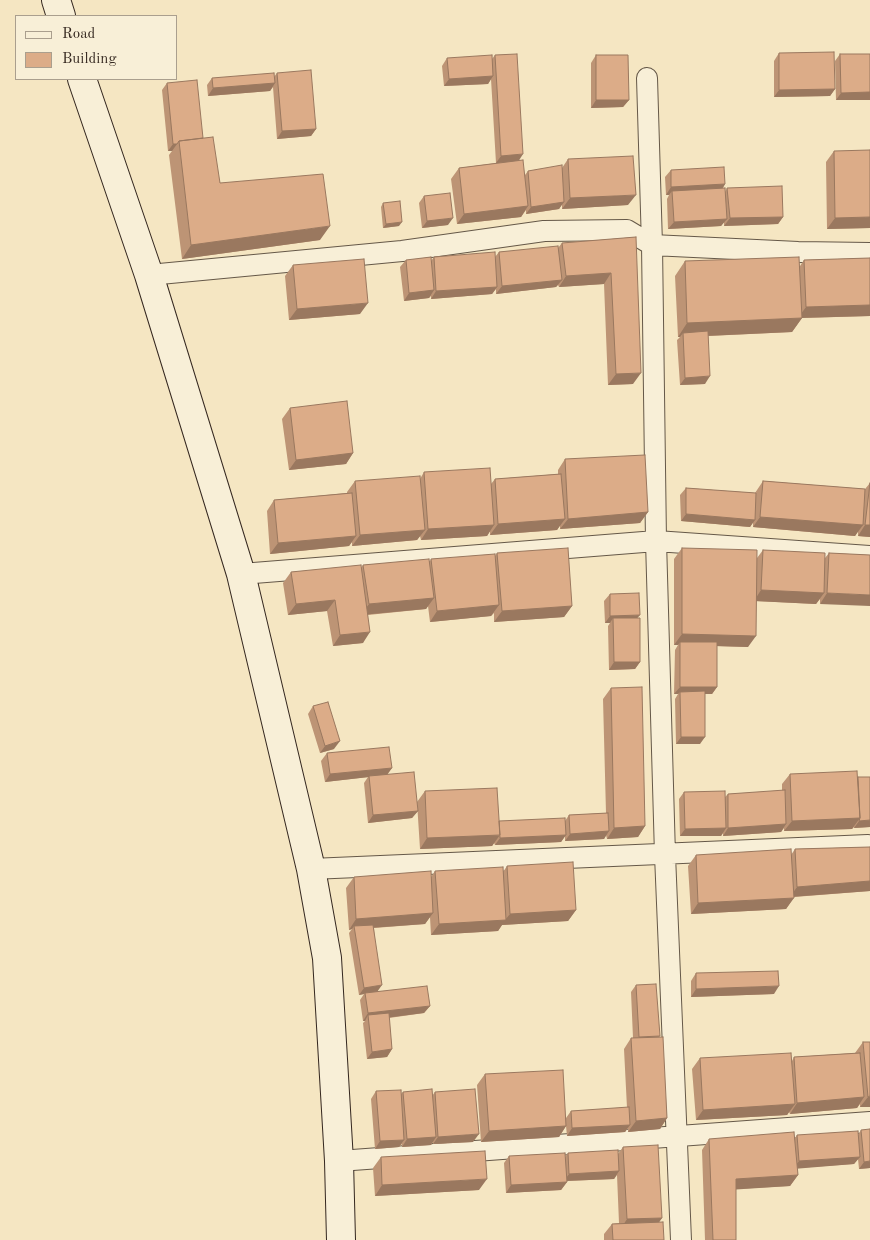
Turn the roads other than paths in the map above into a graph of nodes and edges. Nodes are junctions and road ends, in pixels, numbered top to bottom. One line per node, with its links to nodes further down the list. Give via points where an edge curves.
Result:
1 (56, 0): 2 (main road)
2 (61, 15)
3 (647, 78): 5 (street)
4 (82, 80): 7 (main road)
5 (652, 245): 6 (street); 7 (street, via 627,230 544,231 402,251); 8 (street)
6 (870, 253)
7 (149, 275): 10 (main road)
8 (656, 541): 9 (street); 10 (street); 12 (street)
9 (870, 556)
10 (241, 574): 13 (main road)
11 (868, 845): 12 (street)
12 (665, 855): 13 (street); 15 (street)
13 (311, 869): 16 (main road, via 328,958)
14 (870, 1122): 15 (street)
15 (677, 1137): 16 (street); 18 (street)
16 (339, 1161): 17 (main road)
17 (341, 1240)
18 (681, 1240)

